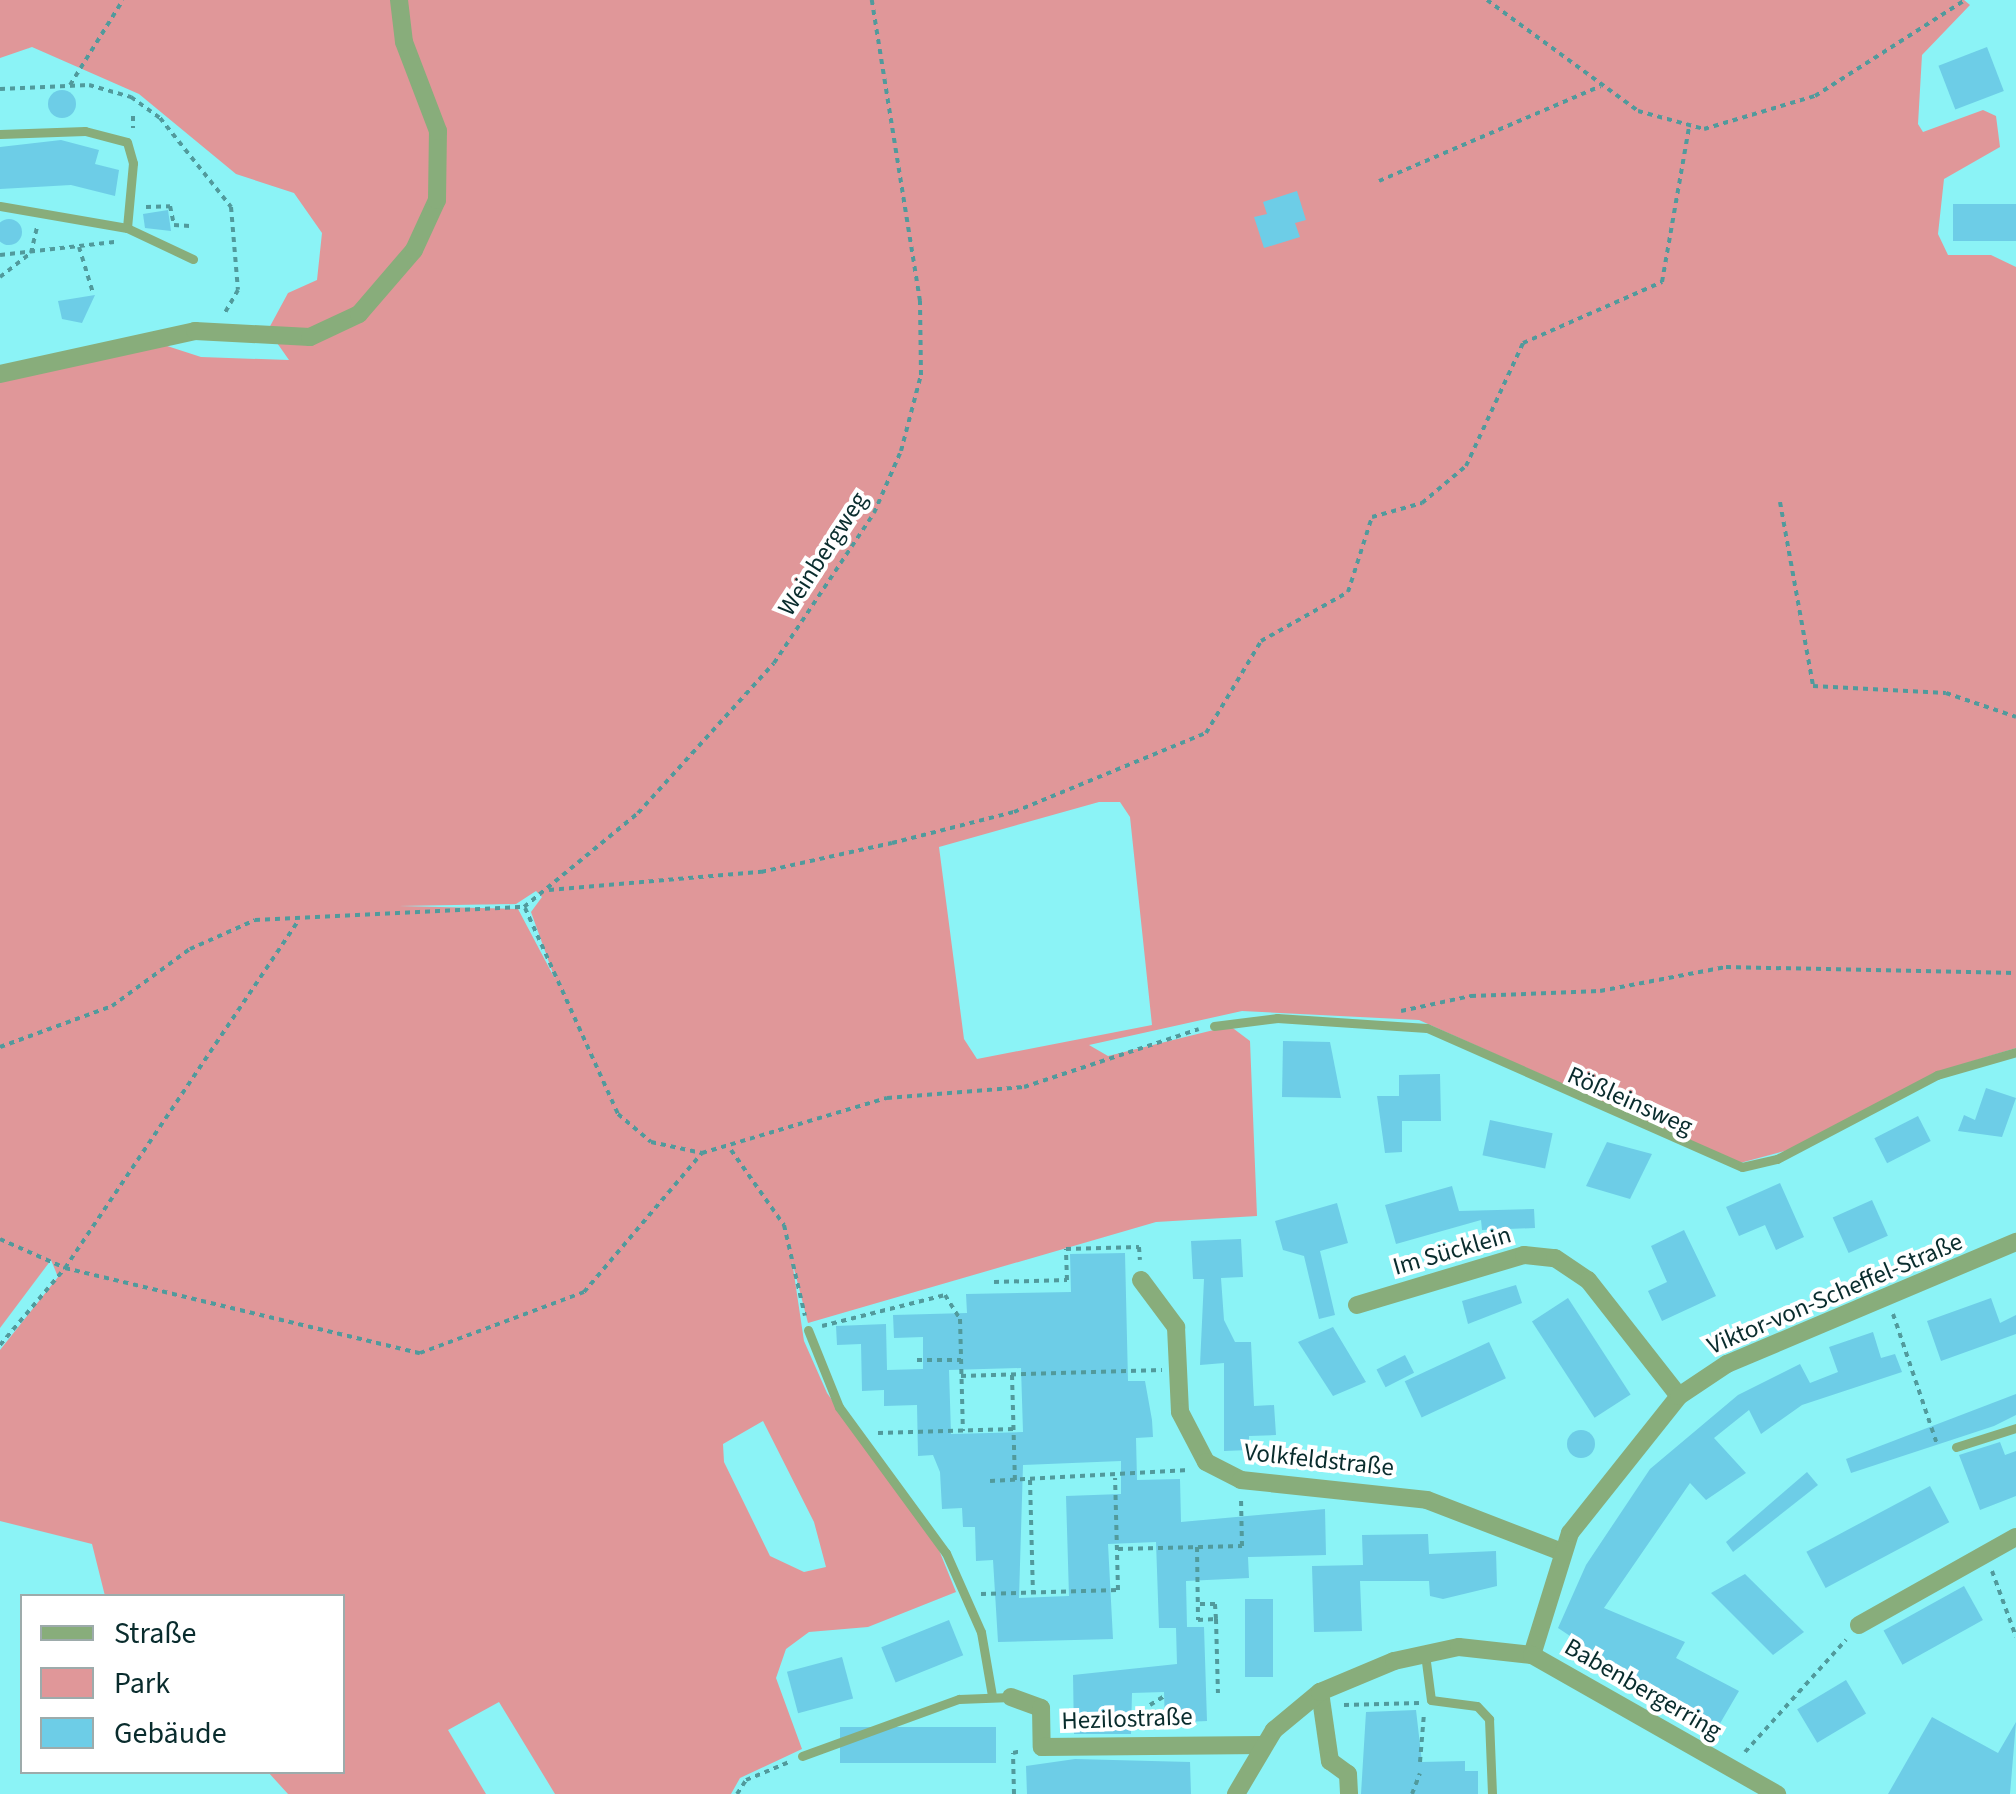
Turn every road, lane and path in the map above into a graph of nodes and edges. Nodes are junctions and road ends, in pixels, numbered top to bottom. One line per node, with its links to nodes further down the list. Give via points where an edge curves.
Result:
1 (122, 0): 6 (path)
2 (400, 0): 24 (street, via 404,42 438,131 428,228 346,326 310,337)
3 (872, 0): 28 (path, Weinbergweg, via 920,302 921,375 902,451 874,514 774,663 638,813)
4 (1488, 0): 7 (path)
5 (1965, 0): 9 (path, via 1907,46 1816,96 1733,126)
6 (70, 86): 8 (path); 24 (path, via 146,105 224,193 238,290)
7 (1601, 86): 9 (path, via 1652,119); 11 (path)
8 (0, 89)
9 (1689, 127): 28 (path, via 1662,282 1523,343 1487,438 1466,466 1422,503 1372,517 1348,592 1261,641 1206,733 1014,812 892,843 761,872)
10 (0, 134): 16 (lane, via 85,131 127,142)
11 (1379, 181)
12 (0, 206): 14 (lane)
13 (152, 208): 15 (path, via 170,206 174,224)
14 (40, 211): 16 (lane); 19 (path)
15 (190, 226)
16 (128, 228): 17 (lane)
17 (138, 238): 18 (path); 21 (lane)
18 (80, 246): 19 (path); 23 (path)
19 (31, 253): 20 (path); 22 (path)
20 (0, 255)
21 (193, 259)
22 (0, 277)
23 (93, 292)
24 (213, 331): 25 (street)
25 (0, 374)
26 (1780, 502): 27 (path, via 1812,686 1946,693)
27 (2016, 717)
28 (549, 890): 29 (path, Weinbergweg)
29 (524, 907): 30 (path); 37 (path, via 618,1114 651,1142)
30 (298, 920): 34 (path, via 228,929 112,1006); 41 (path)
31 (2016, 973): 32 (path, via 1726,967 1600,992 1471,996 1407,1008)
32 (1393, 1022): 33 (lane, Rößleinsweg); 35 (lane, Rößleinsweg, via 1450,1036 1742,1168 1777,1159 1937,1075)
33 (1214, 1026): 36 (path, via 1024,1088 887,1098)
34 (0, 1047)
35 (2016, 1052)
36 (731, 1150): 37 (path); 46 (path, via 784,1225)
37 (702, 1153): 41 (path, via 584,1292 428,1352)
38 (0, 1239): 41 (path)
39 (2016, 1242): 44 (street, Viktor-von-Scheffel-Straße)
40 (1140, 1247): 43 (path, via 1066,1249 1067,1280)
41 (65, 1268): 47 (path)
42 (1142, 1280): 50 (street, Volkfeldstraße, via 1176,1327)
43 (994, 1282)
44 (1888, 1300): 53 (street, Viktor-von-Scheffel-Straße, via 1744,1356); 58 (path)
45 (1357, 1305): 53 (street, Im Sücklein, via 1524,1255 1555,1258 1588,1280)
46 (808, 1330): 49 (path, via 946,1295 960,1319); 57 (lane)
47 (0, 1345)
48 (918, 1360): 49 (path)
49 (961, 1360): 52 (path)
50 (1178, 1370): 51 (path); 60 (street, Volkfeldstraße, via 1186,1436)
51 (1012, 1374): 52 (path); 55 (path)
52 (962, 1376): 56 (path)
53 (1679, 1396): 71 (street, Viktor-von-Scheffel-Straße, via 1604,1479)
54 (2016, 1428): 59 (lane)
55 (1014, 1430): 56 (path); 62 (path)
56 (963, 1431): 57 (path)
57 (858, 1434): 74 (lane, via 927,1522)
58 (1937, 1444)
59 (1956, 1447)
60 (1206, 1462): 61 (path, via 1178,1476); 64 (street, Volkfeldstraße)
61 (1115, 1478): 63 (path); 66 (path)
62 (1015, 1480): 63 (path); 65 (path)
63 (1030, 1480): 73 (path)
64 (1240, 1480): 69 (path, via 1242,1546); 71 (street, Volkfeldstraße, via 1382,1489)
65 (990, 1481)
66 (1116, 1512): 67 (path); 70 (path)
67 (1127, 1512)
68 (2016, 1538): 72 (street)
69 (1196, 1546): 70 (path); 75 (path)
70 (1117, 1549): 73 (path, via 1118,1590)
71 (1562, 1552): 81 (street, Viktor-von-Scheffel-Straße)
72 (1986, 1552): 77 (street); 78 (path)
73 (1033, 1593): 74 (path)
74 (967, 1595): 84 (lane)
75 (1198, 1604): 76 (path, via 1215,1604); 76 (path, via 1198,1620)
76 (1216, 1619): 82 (path)
77 (1859, 1625)
78 (2016, 1637)
79 (1842, 1644): 88 (path)
80 (1425, 1652): 81 (street, Babenbergerring); 86 (street, Babenbergerring); 99 (lane, via 1431,1700 1477,1706 1490,1719)
81 (1532, 1655): 100 (street, Babenbergerring)
82 (1218, 1693)
83 (1166, 1695): 87 (path)
84 (992, 1696): 85 (lane, Hezilostraße); 91 (lane, Hezilostraße, via 959,1699)
85 (1011, 1697): 90 (street, Hezilostraße, via 1041,1708)
86 (1324, 1699): 89 (street, Babenbergerring); 92 (path, via 1423,1703); 97 (street, via 1330,1761 1348,1774)
87 (1150, 1705)
88 (1755, 1741)
89 (1263, 1745): 90 (street, Hezilostraße); 96 (street, Babenbergerring)
90 (1042, 1747): 95 (path, via 1013,1753)
91 (802, 1756): 94 (path, via 746,1780)
92 (1420, 1762)
93 (1420, 1773): 98 (path)
94 (737, 1794)
95 (1014, 1794)
96 (1236, 1794)
97 (1348, 1794)
98 (1412, 1794)
99 (1492, 1794)
100 (1777, 1794)

